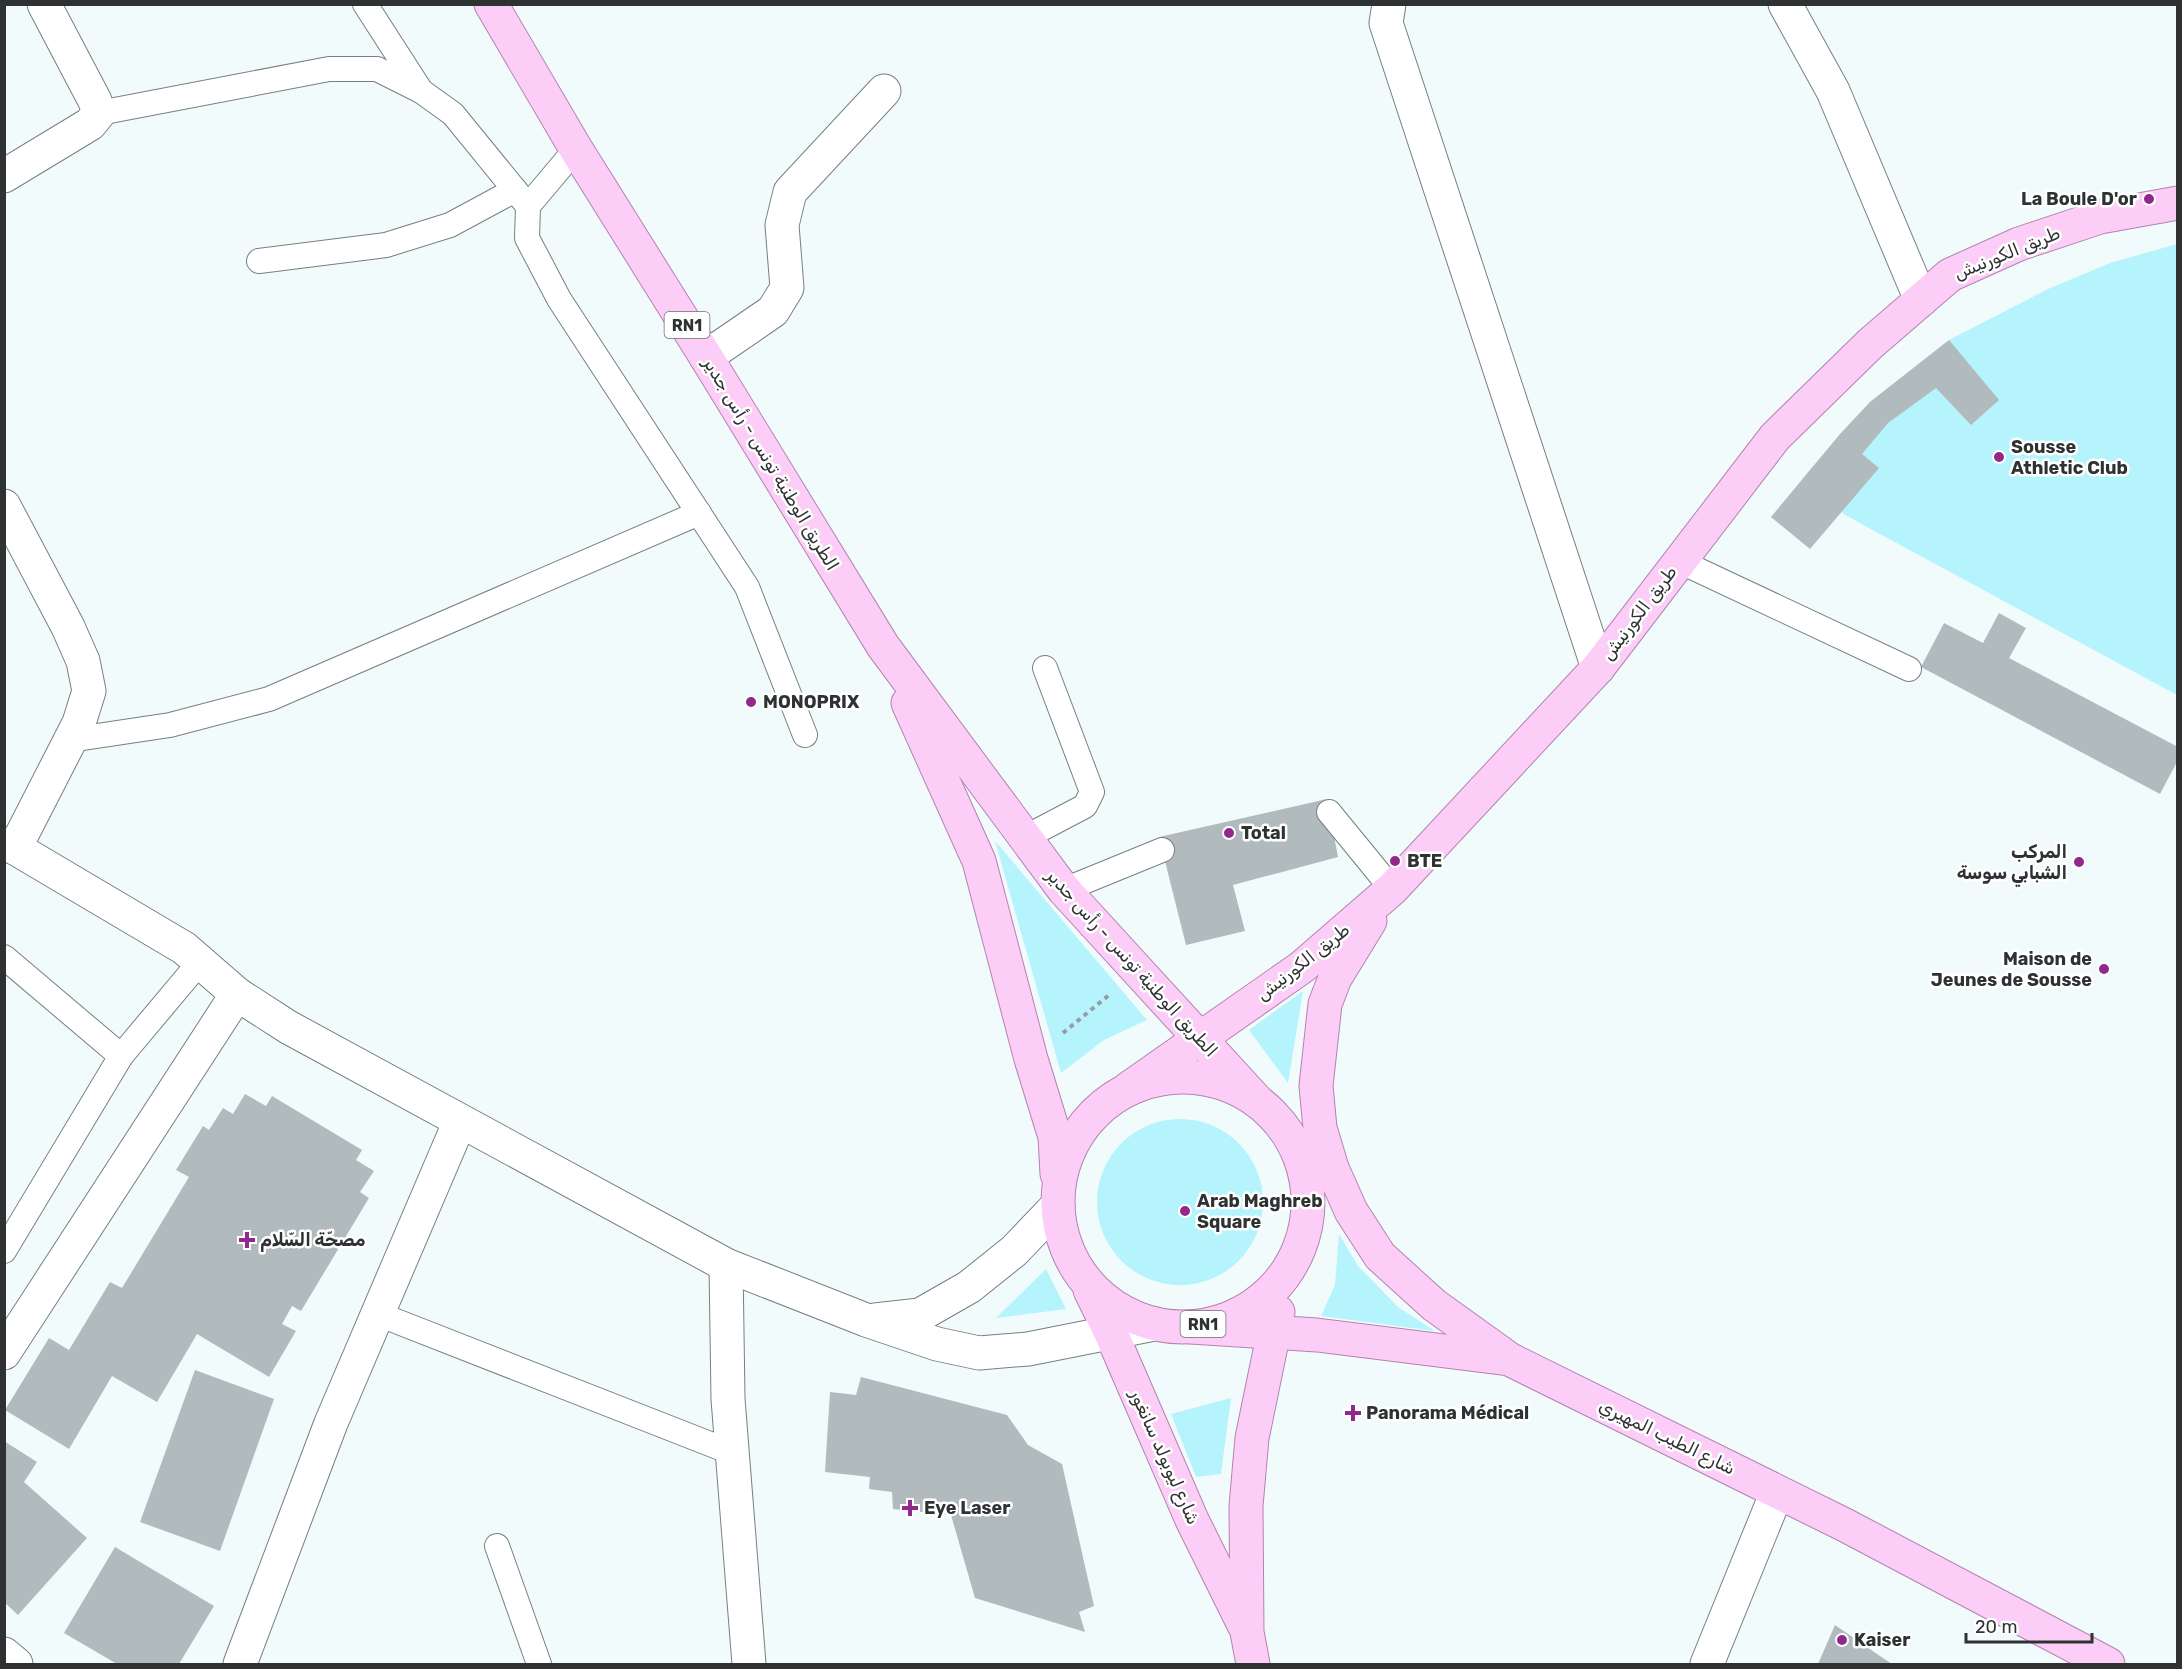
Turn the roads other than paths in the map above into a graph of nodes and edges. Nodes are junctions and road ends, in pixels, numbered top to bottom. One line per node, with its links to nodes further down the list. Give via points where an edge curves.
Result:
1 (44, 4): 8 (street)
2 (365, 4): 6 (lane)
3 (491, 4): 9 (main road, الطريق الوطنية تونس - رأس جدير / RN1)
4 (1389, 4): 21 (street, via 1386,23)
5 (1785, 4): 14 (street, via 1833,91)
6 (421, 91): 8 (lane, via 377,69 329,69); 11 (lane, via 453,114)
7 (884, 91): 15 (street, via 790,192 782,225 787,288 773,311)
8 (99, 113): 10 (street, via 90,124)
9 (576, 149): 11 (lane); 15 (main road, الطريق الوطنية تونس - رأس جدير / RN1)
10 (4, 176)
11 (521, 198): 13 (lane, via 386,245); 17 (lane, via 527,238 559,299)
12 (2178, 203): 14 (main road, طريق الكورنيش, via 2100,217 2019,244 1950,274)
13 (259, 261)
14 (1921, 300): 18 (main road, طريق الكورنيش, via 1869,344 1774,437)
15 (706, 357): 19 (main road, الطريق الوطنية تونس - رأس جدير / RN1)
16 (4, 506): 24 (street, via 83,661 89,691)
17 (699, 513): 23 (lane, via 747,587); 24 (lane, via 269,699 170,725)
18 (1679, 561): 21 (main road, طريق الكورنيش); 22 (lane)
19 (883, 646): 26 (main road, الطريق الوطنية تونس - رأس جدير / RN1); 39 (main road, الطريق الوطنية تونس - رأس جدير / RN1, via 979,861 1055,1137)
20 (1045, 668): 26 (lane, via 1092,792 1084,806)
21 (1598, 668): 29 (main road, طريق الكورنيش)
22 (1909, 669)
23 (805, 735)
24 (70, 740): 27 (street)
25 (1329, 812): 29 (lane)
26 (1026, 837): 30 (main road, الطريق الوطنية تونس - رأس جدير / RN1)
27 (10, 846): 32 (street, via 184,948)
28 (1162, 850): 30 (lane)
29 (1392, 889): 34 (main road, طريق الكورنيش, via 1302,967); 51 (main road, via 1358,938 1325,1004 1316,1086 1320,1128 1351,1211 1380,1257 1434,1305)
30 (1064, 890): 34 (main road, الطريق الوطنية تونس - رأس جدير / RN1)
31 (4, 957): 35 (lane)
32 (199, 963): 33 (street); 35 (lane)
33 (237, 994): 38 (street, via 288,1027); 50 (street)
34 (1199, 1039): 36 (main road, طريق الكورنيش); 37 (main road, الطريق الوطنية تونس - رأس جدير / RN1)
35 (121, 1056): 40 (lane)
36 (1129, 1088): 37 (main road, RN1, via 1162,1078 1200,1077 1230,1086); 39 (main road, RN1, via 1101,1107 1079,1132 1063,1162)
37 (1258, 1102): 42 (main road, RN1, via 1280,1124 1296,1150 1306,1180 1308,1211 1302,1242)
38 (460, 1122): 41 (street); 44 (street)
39 (1058, 1200): 43 (main road, RN1, via 1059,1223 1067,1251); 45 (street, via 1014,1251 969,1287 920,1315)
40 (4, 1251)
41 (726, 1265): 45 (street); 52 (street)
42 (1288, 1269): 47 (main road, RN1, via 1260,1300 1228,1319); 48 (main road, شارع ليوبولد سانغور / RN1)
43 (1085, 1281): 46 (main road, RN1, via 1112,1305); 49 (main road, شارع ليوبولد سانغور / RN1)
44 (378, 1314): 52 (lane); 58 (street, via 331,1423)
45 (866, 1320): 49 (street, via 937,1344 979,1353 1028,1350)
46 (1154, 1324): 47 (main road, RN1); 49 (street)
47 (1191, 1327): 48 (main road, شارع الطيب المهيري)
48 (1274, 1332): 51 (main road, شارع الطيب المهيري); 55 (main road, شارع ليوبولد سانغور / RN1, via 1252,1438 1246,1506)
49 (1111, 1333): 55 (main road, شارع ليوبولد سانغور / RN1, via 1192,1520)
50 (4, 1353)
51 (1509, 1359): 53 (main road, شارع الطيب المهيري)
52 (733, 1453): 60 (street)
53 (1778, 1492): 62 (street); 63 (main road, شارع الطيب المهيري)
54 (497, 1546): 59 (lane)
55 (1247, 1632): 61 (main road, شارع ليوبولد سانغور / RN1)
56 (4, 1654): 57 (street)
57 (16, 1665)
58 (240, 1665)
59 (539, 1665)
60 (749, 1665)
61 (1253, 1665)
62 (1707, 1665)
63 (2108, 1665)

